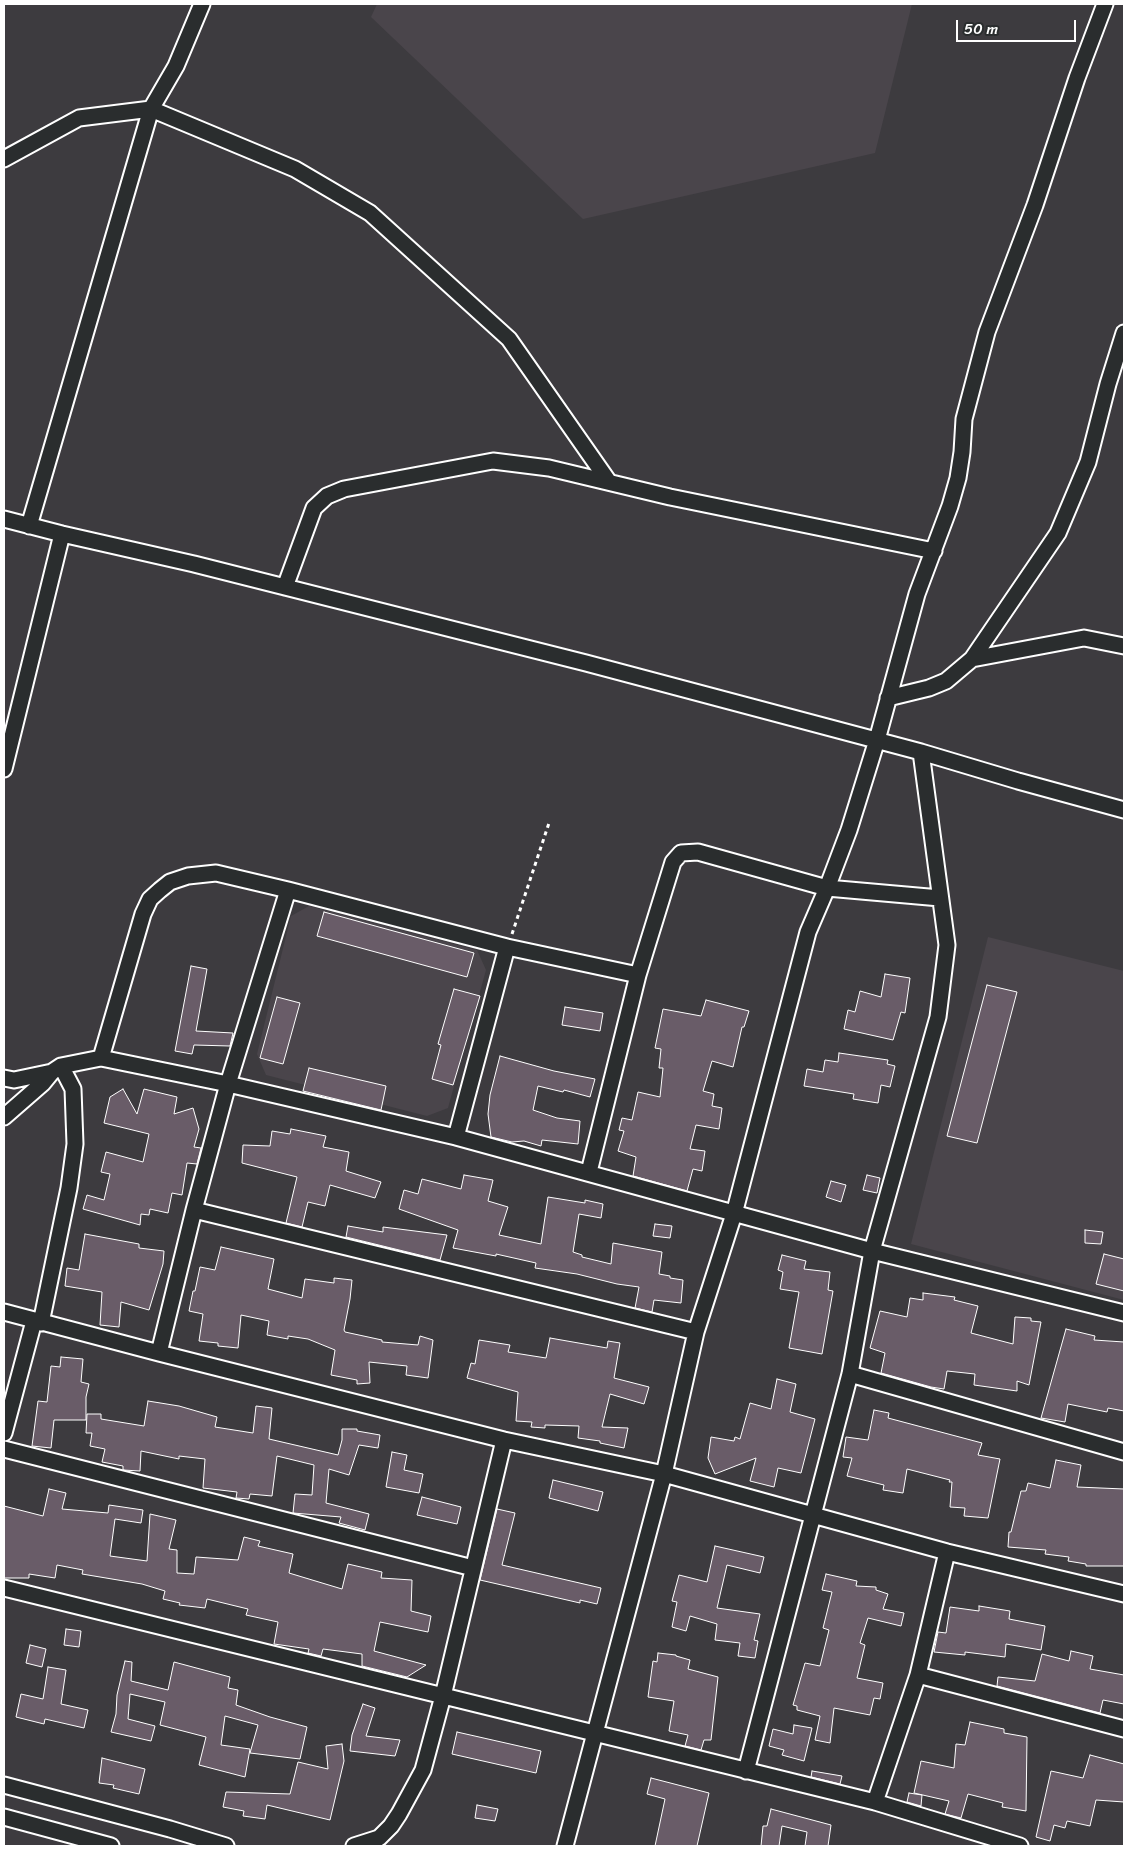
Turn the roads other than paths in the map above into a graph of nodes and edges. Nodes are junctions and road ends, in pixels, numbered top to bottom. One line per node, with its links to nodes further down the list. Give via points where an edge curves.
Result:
1 (202, 4): 3 (street, via 176,66)
2 (1105, 4): 10 (street, via 1035,205 986,332 964,419 958,478)
3 (151, 109): 4 (street, via 79,118); 6 (street, via 295,169 370,213 509,339); 8 (street)
4 (4, 159)
5 (1124, 333): 13 (street, via 1088,462 1058,533)
6 (609, 482): 10 (street); 11 (street, via 549,468 493,461 344,489 326,496 314,508)
7 (4, 519): 8 (street)
8 (29, 526): 9 (street)
9 (62, 534): 11 (street); 17 (street)
10 (934, 551): 14 (street, via 917,594)
11 (285, 587): 15 (street)
12 (1124, 646): 13 (street, via 1084,638)
13 (972, 659): 14 (street, via 946,681)
14 (888, 698): 15 (street)
15 (877, 740): 16 (street); 19 (street)
16 (921, 752): 18 (street); 21 (street)
17 (4, 769)
18 (1124, 810)
19 (827, 888): 21 (street); 23 (street, via 698,852 681,852 673,862); 32 (street, via 808,932)
20 (288, 890): 22 (street); 24 (street, via 216,873 188,876 170,882 160,890 150,899 142,914); 27 (street)
21 (940, 898): 33 (street, via 947,945 938,1016)
22 (507, 947): 23 (street); 29 (street)
23 (638, 976): 30 (street)
24 (101, 1058): 25 (street); 27 (street)
25 (57, 1069): 26 (street, via 14,1080); 28 (street); 36 (street, via 73,1089 75,1144 69,1188)
26 (4, 1078)
27 (228, 1084): 29 (street); 31 (street)
28 (4, 1117)
29 (456, 1137): 30 (street)
30 (589, 1172): 32 (street)
31 (194, 1210): 37 (street); 38 (street)
32 (734, 1214): 33 (street); 37 (street)
33 (872, 1251): 35 (street); 39 (street)
34 (4, 1312): 36 (street)
35 (1124, 1313)
36 (37, 1322): 38 (street); 40 (street)
37 (696, 1332): 44 (street)
38 (159, 1353): 41 (street)
39 (850, 1374): 43 (street); 45 (street)
40 (4, 1433)
41 (504, 1440): 44 (street); 47 (street)
42 (4, 1449): 47 (street)
43 (1124, 1452)
44 (664, 1474): 45 (street); 53 (street)
45 (814, 1516): 46 (street); 54 (street)
46 (947, 1552): 49 (street); 50 (street)
47 (473, 1568): 51 (street)
48 (4, 1588): 51 (street)
49 (1124, 1594)
50 (918, 1675): 52 (street); 56 (street)
51 (443, 1696): 53 (street); 61 (street, via 423,1770 399,1814 379,1838)
52 (1124, 1729)
53 (595, 1734): 54 (street); 62 (street)
54 (746, 1771): 56 (street)
55 (4, 1785): 60 (street)
56 (875, 1802): 58 (street)
57 (4, 1817): 59 (street)
58 (999, 1844): 63 (street)
59 (110, 1846)
60 (226, 1846)
61 (354, 1846)
62 (565, 1846)
63 (1020, 1846)

